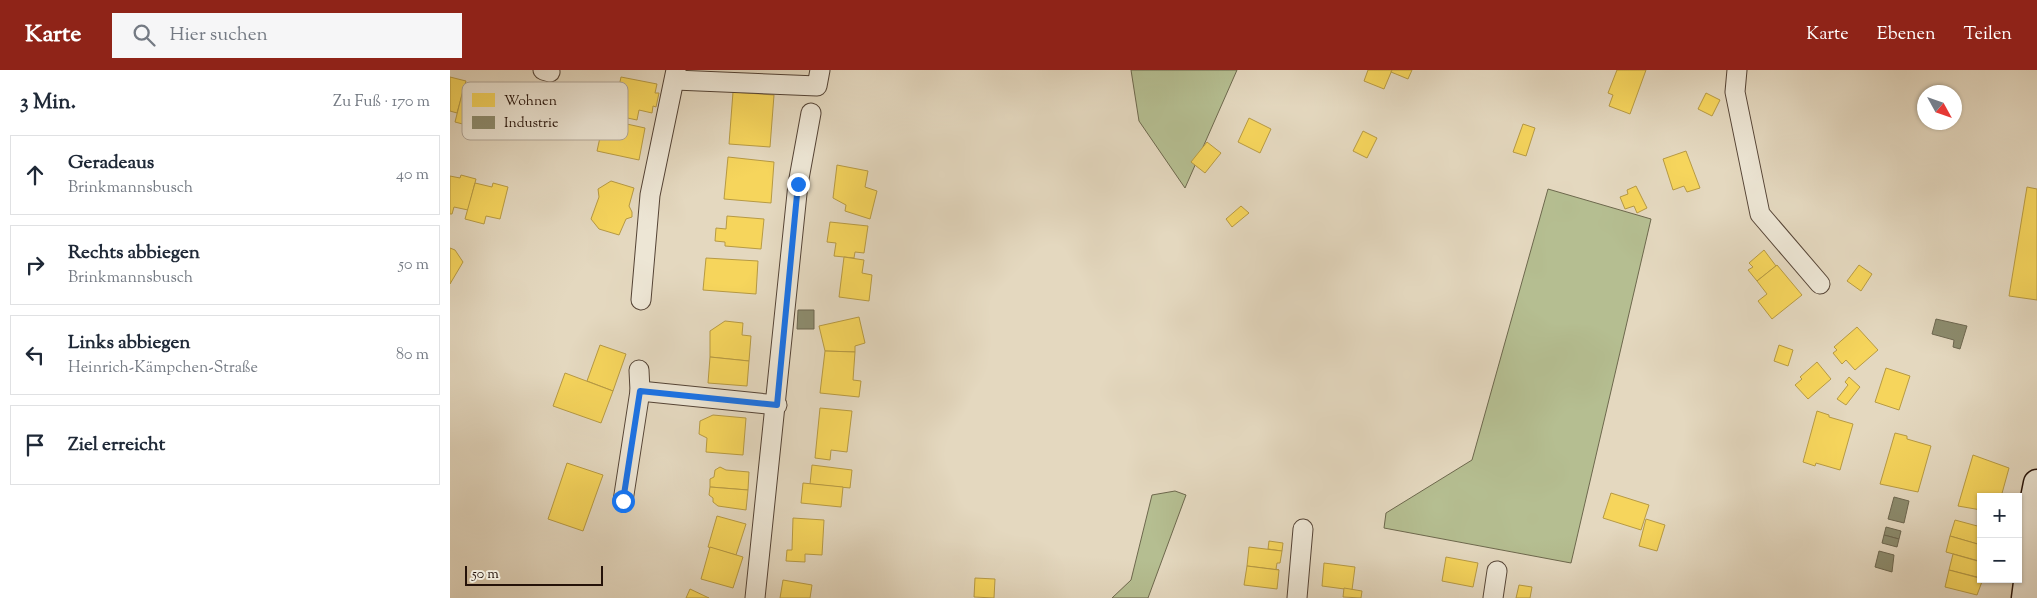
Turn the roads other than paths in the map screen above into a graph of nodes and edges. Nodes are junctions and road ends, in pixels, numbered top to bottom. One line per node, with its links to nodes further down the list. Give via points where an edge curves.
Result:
1 (820, 70): 3 (street, via 817,86)
2 (1737, 70): 5 (street, via 1735,92 1760,214)
3 (676, 75): 6 (street, via 650,195)
4 (810, 113): 9 (street, via 798,184)
5 (1820, 284)
6 (641, 300)
7 (639, 370): 8 (street)
8 (640, 391): 9 (street); 11 (street)
9 (777, 405): 14 (street)
10 (2037, 483): 17 (main road)
11 (623, 501)
12 (1303, 529): 15 (street)
13 (1497, 571): 16 (street)
14 (755, 598)
15 (1297, 598)
16 (1493, 598)
17 (2025, 598)

